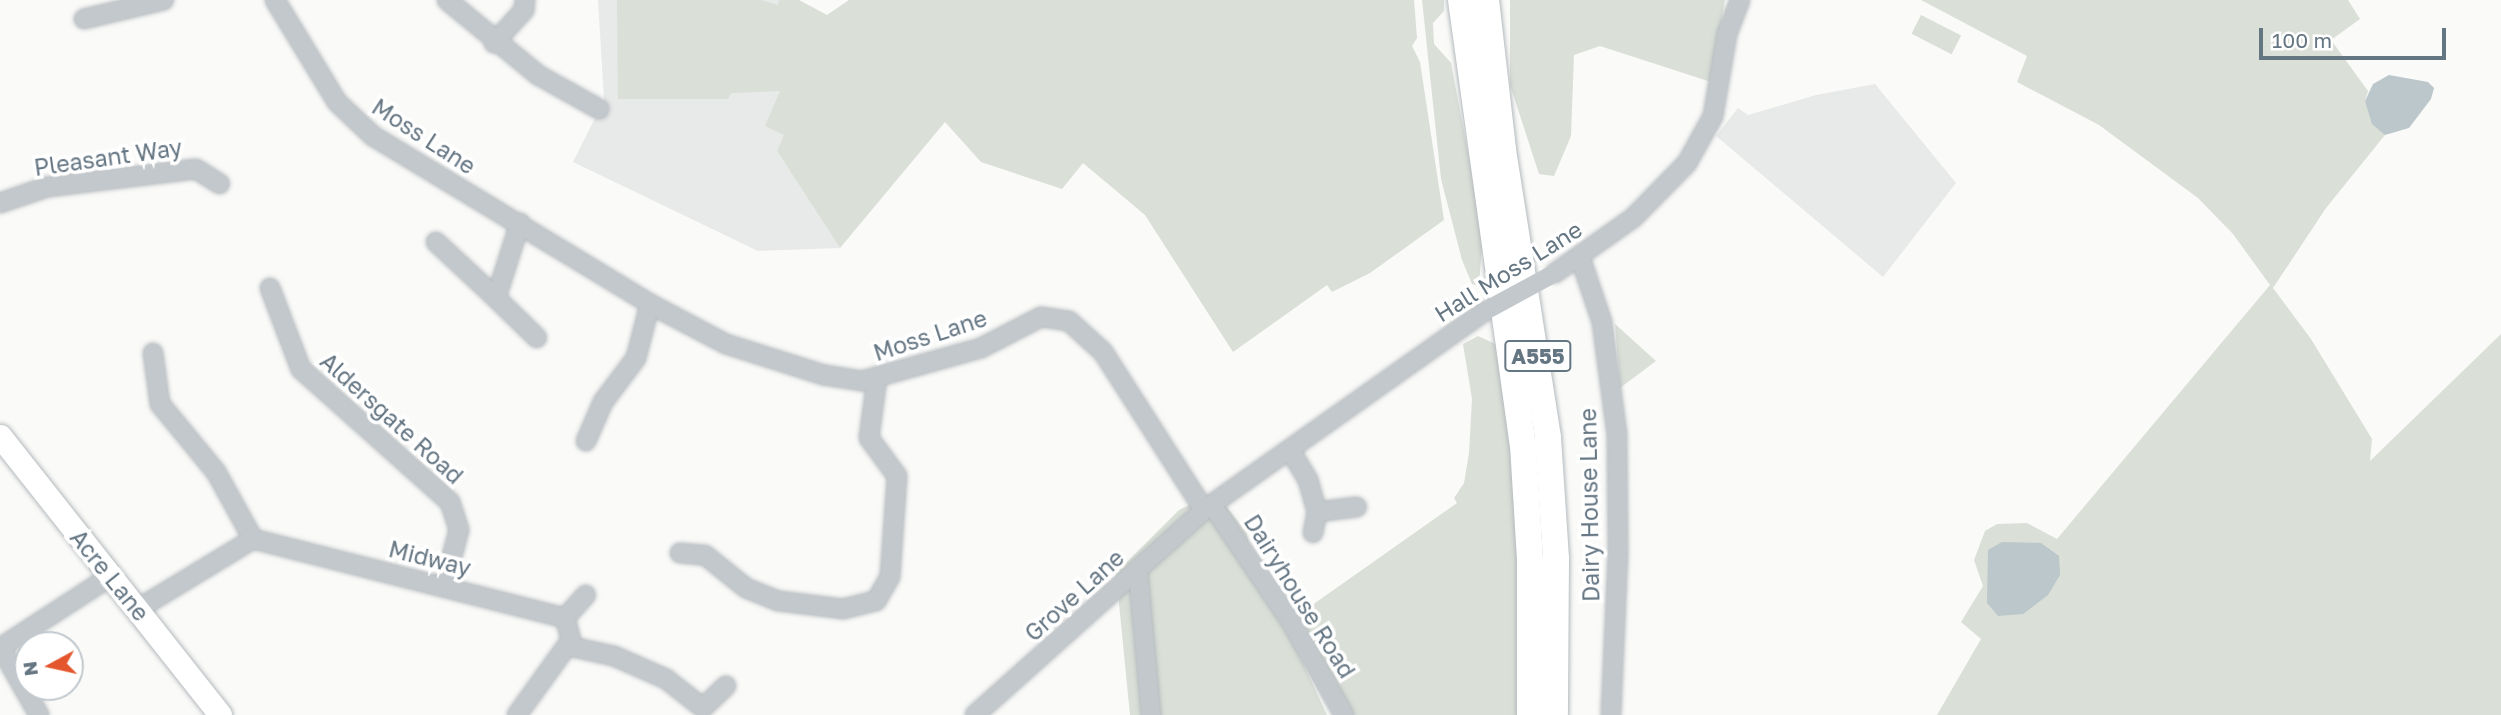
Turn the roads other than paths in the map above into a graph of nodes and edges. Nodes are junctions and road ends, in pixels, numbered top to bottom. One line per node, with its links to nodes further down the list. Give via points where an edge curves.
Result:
1 (164, 0): 8 (street)
2 (275, 0): 13 (street, Moss Lane, via 322,81 354,120 407,160)
3 (447, 0): 9 (street)
4 (525, 0): 9 (street, via 524,10)
5 (1461, 0): 46 (highway, A555, via 1523,445 1530,560)
6 (1486, 0): 47 (highway, A555, via 1548,438 1556,572)
7 (1740, 0): 15 (street, Hall Moss Lane, via 1727,34 1713,116 1702,141 1659,195)
8 (84, 19)
9 (494, 43): 10 (street, via 538,75)
10 (599, 109)
11 (220, 184): 12 (street, Pleasant Way, via 196,169 47,187)
12 (0, 203)
13 (520, 223): 17 (street); 18 (street, Moss Lane)
14 (436, 242): 17 (street)
15 (1580, 257): 24 (street, Hall Moss Lane, bridge, via 1485,311); 48 (street, Dairy House Lane, via 1602,322 1617,434 1618,553)
16 (270, 288): 33 (street, Aldersgate Road, via 302,369 450,502 459,530)
17 (496, 298): 19 (street)
18 (650, 303): 21 (street, Moss Lane, via 726,344 769,359 824,375 862,381); 23 (street, via 636,358 603,402)
19 (537, 338)
20 (153, 353): 29 (street, via 160,404 216,472)
21 (877, 378): 25 (street, Moss Lane, via 981,348 1041,317 1069,321 1103,352); 30 (street, via 869,438 897,476 890,577 876,601 844,609 779,601 746,588)
22 (0, 436): 32 (main road, Acre Lane)
23 (586, 441)
24 (1290, 450): 25 (street, Hall Moss Lane); 27 (street, via 1308,480)
25 (1208, 507): 31 (street, Grove Lane); 45 (street, Dairyhouse Road, via 1290,620)
26 (1357, 507): 27 (street)
27 (1317, 512): 28 (street)
28 (1313, 533)
29 (254, 539): 33 (street, Midway); 35 (street)
30 (690, 547)
31 (1138, 571): 43 (street, Grove Lane); 44 (street)
32 (111, 576): 35 (main road, Acre Lane); 38 (street)
33 (444, 586): 36 (street, Midway)
34 (586, 596): 36 (street)
35 (138, 609): 41 (main road, Acre Lane)
36 (565, 618): 37 (street, via 572,633)
37 (568, 646): 39 (street, via 614,656 666,679 703,708); 42 (street)
38 (1, 648): 40 (street)
39 (726, 686)
40 (38, 715)
41 (220, 715)
42 (517, 715)
43 (975, 715)
44 (1151, 715)
45 (1343, 715)
46 (1530, 715)
47 (1555, 715)
48 (1611, 715)

